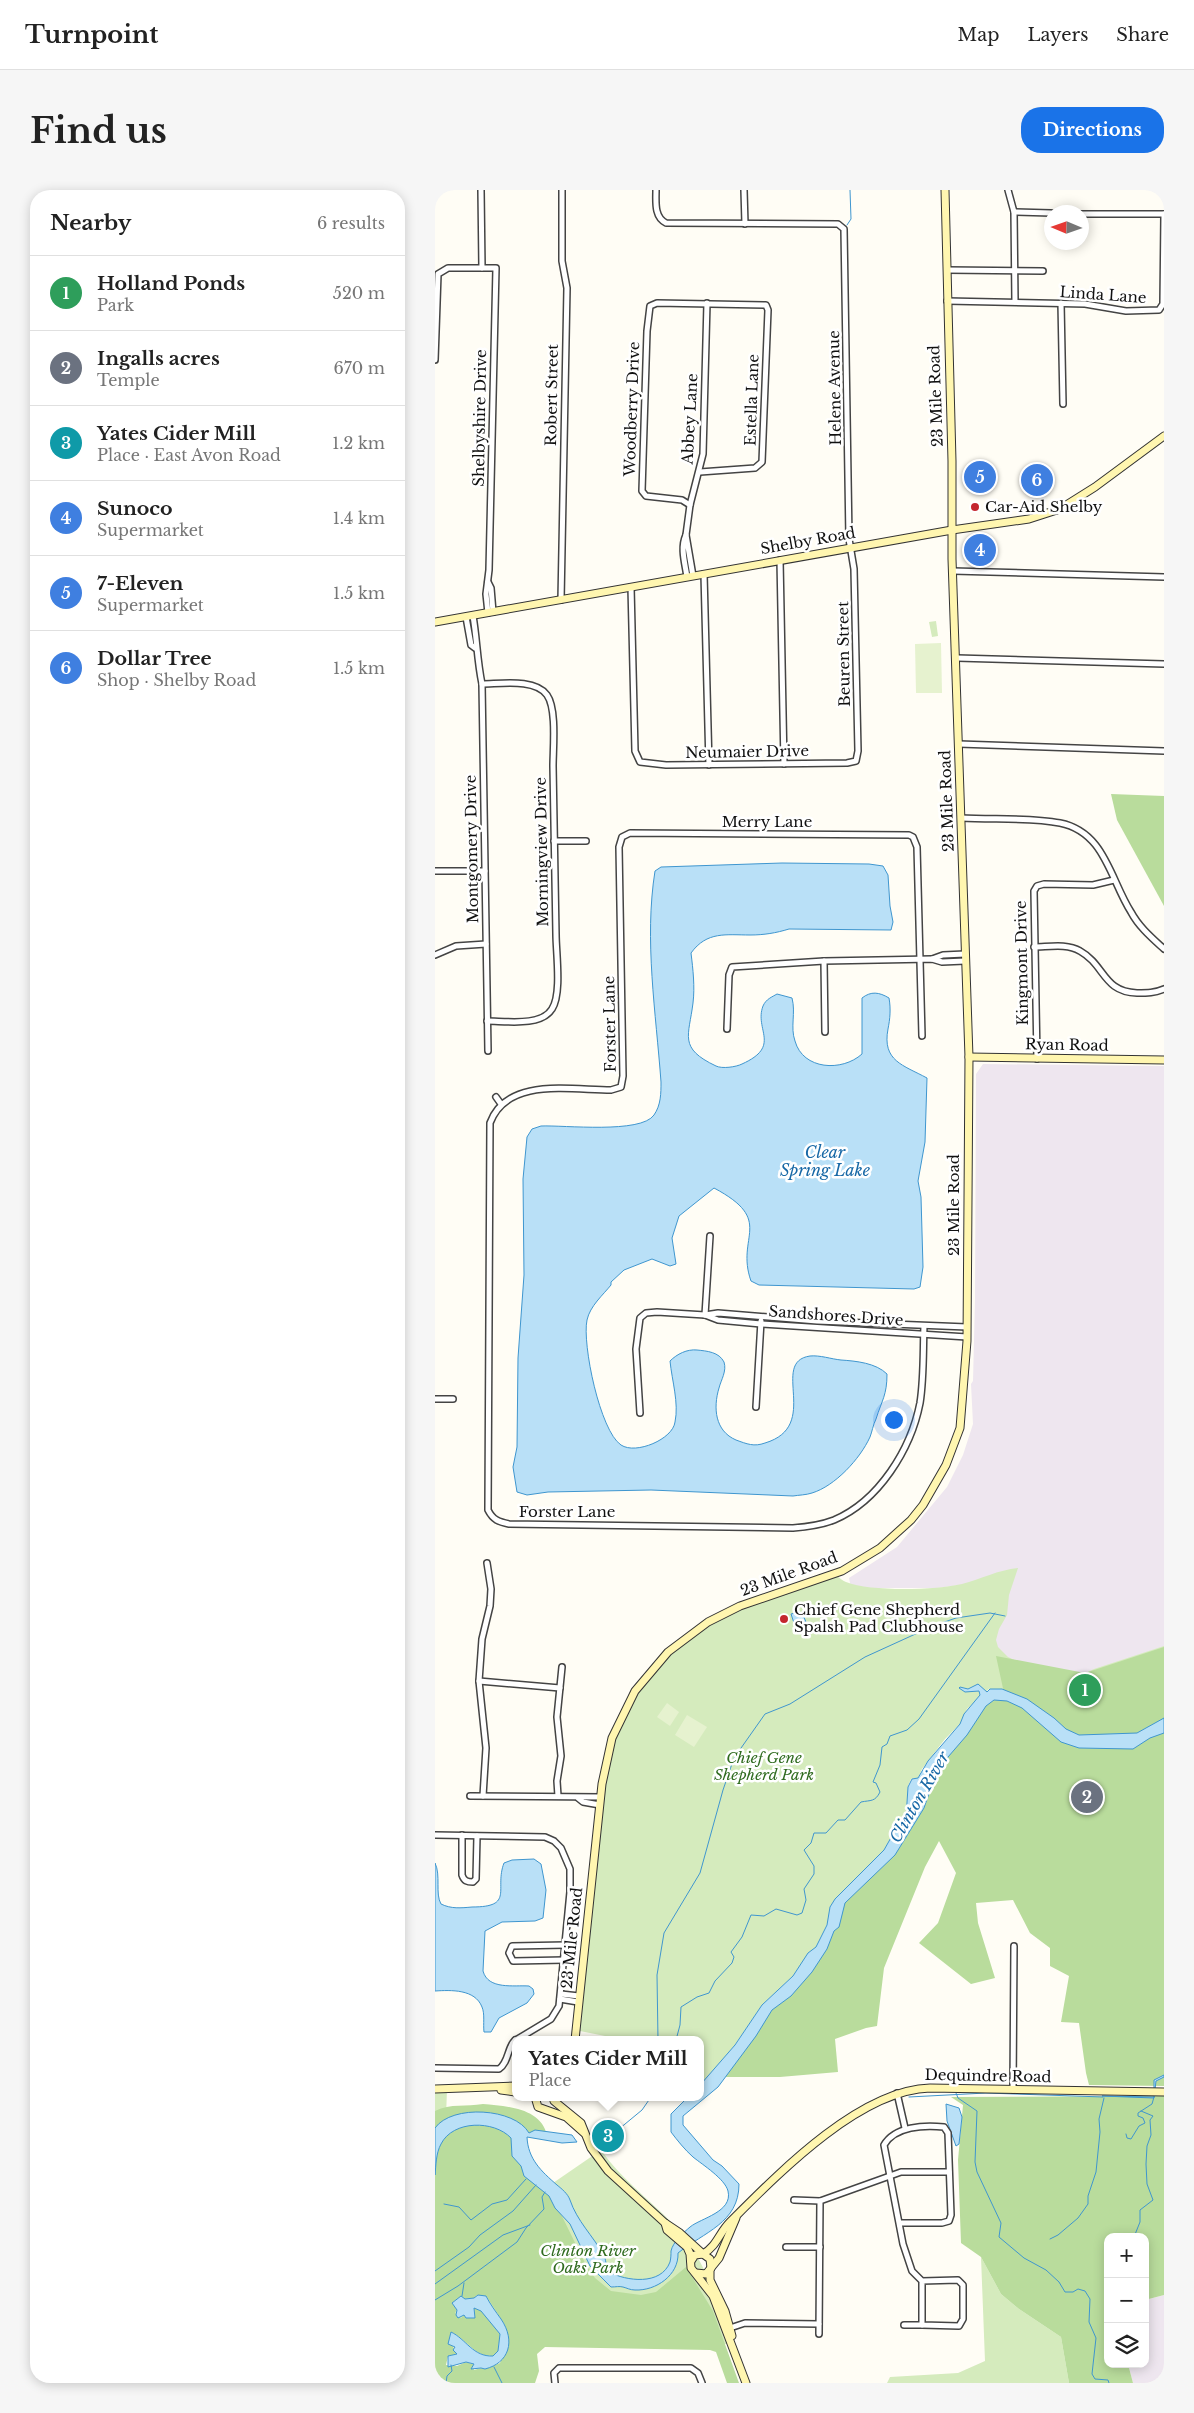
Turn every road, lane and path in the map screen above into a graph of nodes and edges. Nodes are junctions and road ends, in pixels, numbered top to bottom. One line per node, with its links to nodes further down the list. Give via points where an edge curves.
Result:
1 (481, 190): 12 (street)
2 (561, 190): 34 (street, Robert Street, via 562,261 567,288)
3 (655, 190): 11 (street, via 660,219 671,224)
4 (744, 190): 11 (street)
5 (945, 190): 13 (main road, 23 Mile Road)
6 (1008, 190): 7 (street)
7 (1014, 212): 8 (street); 14 (street)
8 (1044, 213)
9 (1089, 214): 10 (street)
10 (1164, 214): 19 (street, Linda Lane, via 1161,309 1126,311 1098,305)
11 (745, 224): 27 (street, Helene Avenue, via 838,224 843,228)
12 (482, 268): 20 (street, via 440,271); 35 (street, Shelbyshire Drive, via 496,268 488,582 491,588)
13 (947, 270): 14 (street); 16 (main road, 23 Mile Road)
14 (1015, 270): 15 (street); 17 (street)
15 (1043, 271)
16 (947, 301): 17 (street, Linda Lane); 26 (main road, 23 Mile Road)
17 (1015, 302): 19 (street, Linda Lane)
18 (707, 303): 24 (street, Abbey Lane, via 704,441); 24 (street, Estella Lane, via 766,305 768,310 762,462 755,468); 25 (street, Woodberry Drive, via 651,305 647,331 642,491 646,496 682,500)
19 (1061, 303): 22 (street)
20 (436, 317): 21 (street)
21 (435, 360)
22 (1063, 404)
23 (1164, 436): 26 (main road, Shelby Road, via 1060,509 1029,519)
24 (700, 472): 25 (street, Abbey Lane)
25 (690, 505): 31 (street, Abbey Lane, via 686,535)
26 (952, 530): 27 (main road, Shelby Road); 29 (main road, 23 Mile Road)
27 (851, 548): 28 (main road, Shelby Road); 43 (street, Beuren Street, via 855,568)
28 (780, 560): 30 (main road, Shelby Road); 44 (street)
29 (953, 571): 32 (street); 38 (main road, 23 Mile Road)
30 (704, 574): 31 (main road, Shelby Road); 45 (street)
31 (690, 577): 33 (main road, Shelby Road)
32 (1164, 577)
33 (631, 587): 34 (main road, Shelby Road); 45 (street, Neumaier Drive, via 635,751 638,760 651,765)
34 (561, 600): 35 (main road, Shelby Road)
35 (490, 613): 36 (main road, Shelby Road)
36 (469, 616): 37 (main road, Shelby Road); 40 (street, Montgomery Drive, via 477,642 475,648)
37 (435, 622)
38 (957, 658): 39 (street); 41 (main road, 23 Mile Road)
39 (1164, 664)
40 (482, 684): 48 (street, Morningview Drive, via 529,685 543,690 549,698 553,724); 51 (street, Montgomery Drive)
41 (959, 744): 42 (street); 46 (main road, 23 Mile Road)
42 (1164, 751)
43 (856, 761): 44 (street, Neumaier Drive)
44 (784, 764): 45 (street, Neumaier Drive)
45 (709, 765)
46 (961, 818): 52 (street, via 1071,826 1096,844); 57 (main road, 23 Mile Road)
47 (622, 837): 58 (street, Merry Lane, via 640,833 909,835 917,847); 70 (street, Forster Lane, via 619,847 621,1087 611,1090 533,1090 514,1095)
48 (555, 841): 49 (street); 61 (street, Morningview Drive, via 557,978 553,1006 548,1014 538,1019)
49 (587, 841)
50 (435, 870): 51 (street)
51 (485, 871): 53 (street, Montgomery Drive)
52 (1114, 880): 54 (street, Kingmont Drive, via 1093,885 1037,886 1033,897); 55 (street, via 1133,916)
53 (486, 944): 56 (street, via 456,946); 61 (street, Montgomery Drive)
54 (1034, 947): 60 (street, via 1065,946 1078,950 1121,991 1150,993); 67 (street, Kingmont Drive)
55 (1164, 949)
56 (435, 955)
57 (965, 958): 58 (street, via 942,962); 66 (main road, 23 Mile Road)
58 (921, 960): 59 (street); 64 (street)
59 (823, 961): 62 (street, via 731,968); 63 (street)
60 (1164, 989)
61 (487, 1021): 65 (street, Montgomery Drive)
62 (727, 1030)
63 (825, 1032)
64 (922, 1036)
65 (488, 1051)
66 (969, 1057): 67 (main road, Ryan Road); 78 (main road, 23 Mile Road)
67 (1037, 1059): 68 (main road, Ryan Road)
68 (1164, 1060)
69 (496, 1097): 70 (street)
70 (501, 1104): 80 (street, Forster Lane, via 490,1123 488,1502 488,1510 499,1522 793,1528 833,1520 875,1489 894,1466 908,1441 921,1398)
71 (710, 1236): 72 (street)
72 (705, 1315): 73 (street, Sandshores Drive); 75 (street, Sandshores Drive, via 718,1320); 85 (street, Sandshores Drive, via 652,1312 640,1318 636,1349)
73 (761, 1317): 75 (street); 76 (street, Sandshores Drive)
74 (867, 1323): 76 (street, Sandshores Drive); 77 (street, Sandshores Drive); 79 (street)
75 (761, 1324): 76 (street, Sandshores Drive); 84 (street)
76 (814, 1324): 79 (street, Sandshores Drive)
77 (924, 1326): 78 (street, Sandshores Drive); 80 (street, Forster Lane)
78 (967, 1327): 81 (main road, 23 Mile Road)
79 (867, 1330): 80 (street, Sandshores Drive)
80 (923, 1334): 81 (street, Sandshores Drive)
81 (967, 1337): 93 (main road, 23 Mile Road, via 960,1428 946,1465 911,1520 880,1548 842,1571 740,1606 708,1622 668,1652 635,1691 620,1718 609,1748)
82 (435, 1399): 83 (street)
83 (453, 1399)
84 (756, 1408)
85 (639, 1413)
86 (487, 1564): 88 (street, via 490,1606 482,1639)
87 (562, 1667): 89 (street)
88 (479, 1681): 89 (street); 91 (street, via 486,1748)
89 (559, 1688): 92 (street, via 557,1717 561,1756)
90 (471, 1796): 91 (street)
91 (483, 1796): 92 (street)
92 (558, 1796): 93 (street, via 578,1798 583,1802)
93 (600, 1801): 101 (main road, 23 Mile Road)
94 (435, 1835): 95 (street)
95 (462, 1836): 96 (street); 96 (street, via 463,1880 473,1882 477,1879)
96 (477, 1836): 97 (street, via 545,1837 554,1840 561,1848 569,1862 571,1879)
97 (566, 1945): 99 (street); 99 (street, via 512,1946 509,1953 513,1961)
98 (1014, 1946): 109 (street)
99 (565, 1960): 100 (street)
100 (561, 1996): 101 (street); 102 (street, via 558,2010 551,2019)
101 (579, 1999): 103 (main road, 23 Mile Road)
102 (523, 2036)
103 (575, 2036)
104 (512, 2045): 105 (street, via 505,2064 499,2069)
105 (435, 2068)
106 (512, 2086): 107 (main road)
107 (488, 2088): 108 (main road); 110 (main road)
108 (435, 2089)
109 (1013, 2090): 111 (main road, Dequindre Road); 112 (main road, Dequindre Road, via 929,2088)
110 (512, 2092)
111 (1157, 2092)
112 (897, 2093): 117 (street); 123 (main road, Dequindre Road, via 867,2107 807,2150)
113 (536, 2101): 116 (main road)
114 (553, 2101): 116 (main road, via 551,2107)
115 (556, 2101): 118 (main road, via 578,2119)
116 (545, 2109): 118 (main road, via 566,2117)
117 (905, 2128): 119 (street, via 943,2127 947,2133); 120 (street, via 887,2139 884,2145)
118 (584, 2134): 125 (main road, via 605,2168)
119 (949, 2172): 120 (street, via 901,2172); 124 (street, via 949,2221)
120 (890, 2176): 122 (street); 124 (street)
121 (794, 2200): 122 (street)
122 (820, 2201): 127 (street)
123 (736, 2217): 128 (main road, Dequindre Road, via 713,2247); 130 (main road, Dequindre Road, via 722,2253)
124 (899, 2223): 132 (street, via 912,2271)
125 (691, 2247): 128 (main road); 129 (main road)
126 (786, 2247): 127 (street)
127 (820, 2247): 133 (street)
128 (703, 2254): 129 (main road, via 695,2255); 130 (main road, via 711,2259)
129 (691, 2262): 131 (main road)
130 (710, 2269): 131 (main road, via 703,2275); 136 (main road, via 710,2280)
131 (696, 2273): 138 (main road, via 713,2296)
132 (922, 2281): 135 (street); 135 (street, via 958,2280 963,2285 963,2319 959,2326)
133 (819, 2324): 136 (street, via 745,2323); 137 (street)
134 (904, 2325): 135 (street)
135 (921, 2325)
136 (730, 2328): 138 (main road)
137 (819, 2334)
138 (732, 2344): 141 (main road)
139 (555, 2383): 140 (street, via 554,2373 559,2368 694,2369)
140 (702, 2383)
141 (746, 2383)

